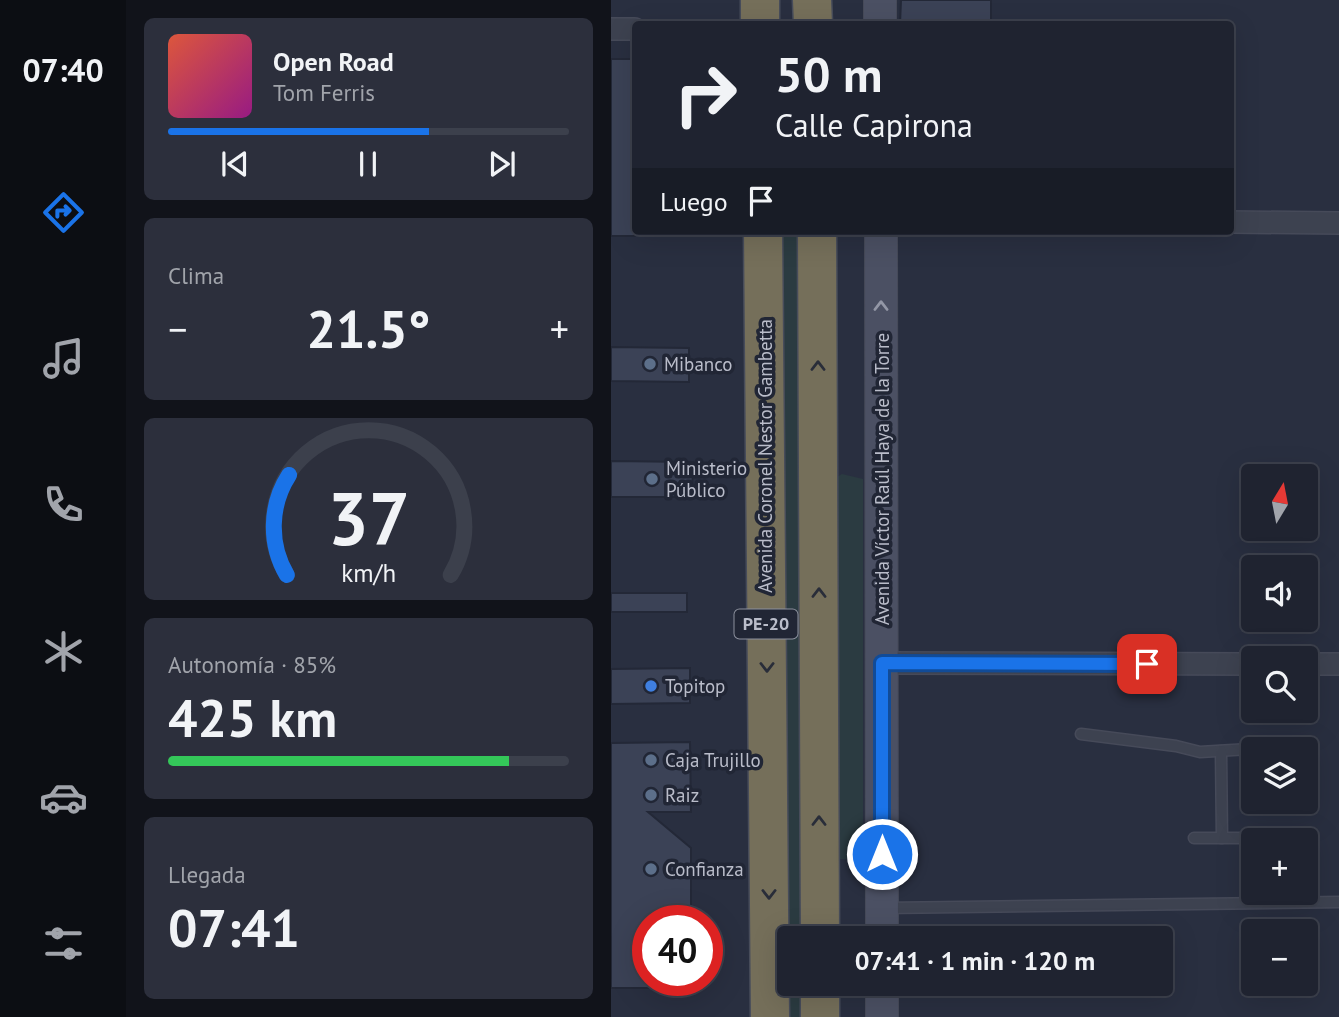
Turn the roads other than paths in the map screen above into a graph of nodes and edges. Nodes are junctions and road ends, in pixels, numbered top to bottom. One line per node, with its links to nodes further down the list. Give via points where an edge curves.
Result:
1 (760, 0): 4 (highway)
2 (812, 0): 5 (highway)
3 (880, 0): 6 (street)
4 (760, 21)
5 (812, 21)
6 (880, 21)
7 (611, 29): 8 (street)
8 (632, 29)
9 (1234, 222): 10 (street)
10 (1339, 223)
11 (763, 235): 31 (highway, Avenida Coronel Nestor Gambetta / PE-20, one-way to 31)
12 (817, 235): 28 (highway, PE-20, one-way to 12)
13 (881, 235): 14 (street, Avenida Víctor Raúl Haya de la Torre, one-way to 13)
14 (882, 663): 15 (street); 27 (street, Avenida Víctor Raúl Haya de la Torre)
15 (1241, 664)
16 (1318, 664): 17 (street)
17 (1339, 664)
18 (1081, 734): 20 (lane, via 1200,752)
19 (1241, 750): 20 (lane)
20 (1221, 751): 22 (lane)
21 (1194, 838): 22 (lane)
22 (1222, 838): 23 (lane)
23 (1241, 838)
24 (1318, 902): 25 (lane)
25 (1339, 902)
26 (1248, 905): 27 (lane)
27 (882, 923)
28 (820, 926)
29 (820, 996): 32 (highway)
30 (882, 996): 33 (street)
31 (770, 1017)
32 (820, 1017)
33 (882, 1017)

